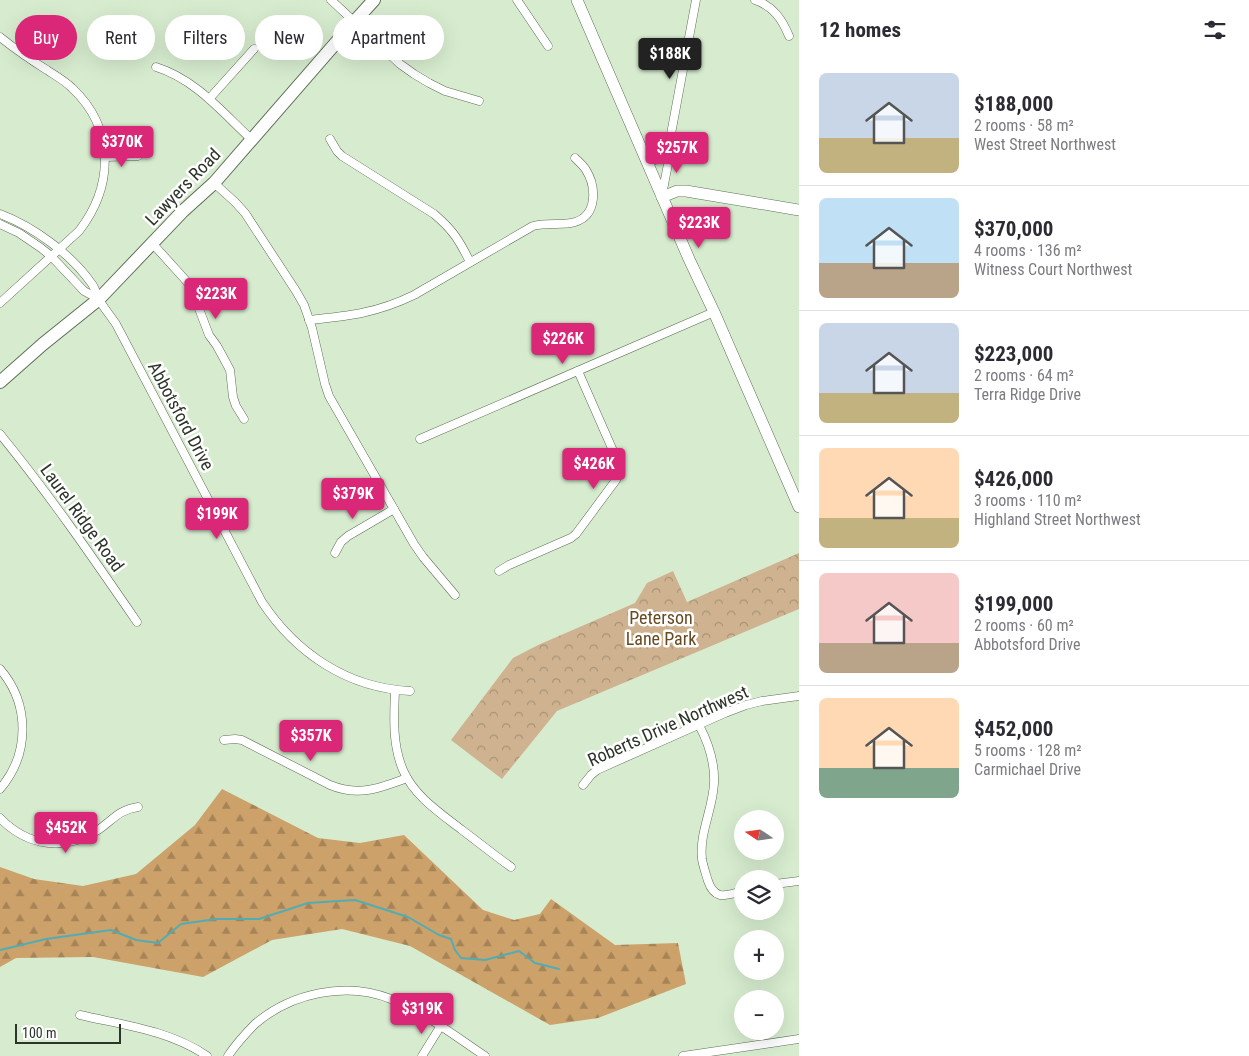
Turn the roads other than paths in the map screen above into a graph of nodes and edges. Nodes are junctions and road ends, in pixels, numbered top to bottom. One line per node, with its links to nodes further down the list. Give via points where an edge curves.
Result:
1 (331, 0): 7 (street)
2 (374, 0): 8 (main road, Lawyers Road)
3 (517, 0): 12 (street)
4 (577, 0): 24 (main road)
5 (696, 0): 20 (street)
6 (755, 0): 10 (street, via 774,11)
7 (347, 15)
8 (360, 15)
9 (0, 36): 22 (street, via 80,96 96,119)
10 (789, 36)
11 (333, 46): 18 (main road, Lawyers Road)
12 (548, 46)
13 (254, 49): 16 (street)
14 (396, 60): 17 (street, via 445,91)
15 (156, 67): 16 (street, via 186,80)
16 (209, 99): 18 (street)
17 (479, 101)
18 (251, 139): 25 (main road, Lawyers Road)
19 (330, 139): 33 (street, via 342,156 445,223)
20 (668, 150): 24 (street, via 665,156); 26 (street)
21 (138, 156): 22 (street)
22 (105, 157): 31 (street, via 103,182 92,212 79,231)
23 (575, 158): 33 (street, via 586,169 593,193 593,203 586,215 575,222 533,226)
24 (647, 163): 26 (main road)
25 (214, 183): 30 (main road, Lawyers Road); 37 (street, via 245,213 296,291)
26 (662, 197): 27 (main road, via 686,191); 36 (main road)
27 (799, 210)
28 (0, 214): 31 (street, Abbotsford Drive, via 40,235)
29 (0, 224): 32 (street, Abbotsford Drive)
30 (152, 243): 34 (main road, Lawyers Road); 40 (street, via 190,285 209,334 230,370 233,397)
31 (58, 249): 32 (street); 34 (street, Abbotsford Drive, via 93,285)
32 (51, 256): 34 (street, Abbotsford Drive, via 84,290); 35 (street)
33 (470, 262): 37 (street, via 398,302 345,316)
34 (99, 299): 39 (main road, Lawyers Road); 50 (street, Abbotsford Drive, via 116,324 272,616 298,644 326,666 359,681)
35 (0, 303)
36 (714, 312): 38 (street); 43 (main road)
37 (309, 320): 44 (street, via 329,396)
38 (578, 371): 42 (street); 46 (street, via 618,462 616,480 571,538)
39 (0, 382)
40 (244, 419)
41 (0, 434): 48 (street, Laurel Ridge Road)
42 (420, 438)
43 (799, 507)
44 (394, 509): 45 (street, via 348,536); 47 (street, via 423,557)
45 (334, 553)
46 (499, 571)
47 (455, 595)
48 (137, 622)
49 (0, 669): 57 (street, via 15,691 23,732 19,756)
50 (395, 690): 51 (street, Abbotsford Drive); 55 (street, via 397,752)
51 (410, 691)
52 (799, 696): 53 (street, Roberts Drive Northwest, via 746,705)
53 (699, 725): 56 (street, Roberts Drive Northwest, via 597,770); 63 (street, via 710,748 714,771 702,859 710,887 717,894)
54 (224, 740): 55 (street, via 242,740 346,790 379,789)
55 (407, 778): 60 (street, via 433,808)
56 (583, 785)
57 (0, 789)
58 (138, 807): 59 (street, via 123,811 90,835 59,844 27,838)
59 (0, 818)
60 (511, 867)
61 (799, 881): 62 (street)
62 (784, 883)
63 (734, 893)
64 (80, 1015): 67 (street, via 167,1036)
65 (440, 1027): 68 (street, via 389,998 358,991 327,992 298,999 270,1013 246,1033); 69 (street); 70 (street)
66 (799, 1039): 71 (street)
67 (207, 1056)
68 (228, 1056)
69 (422, 1056)
70 (485, 1056)
71 (683, 1056)

